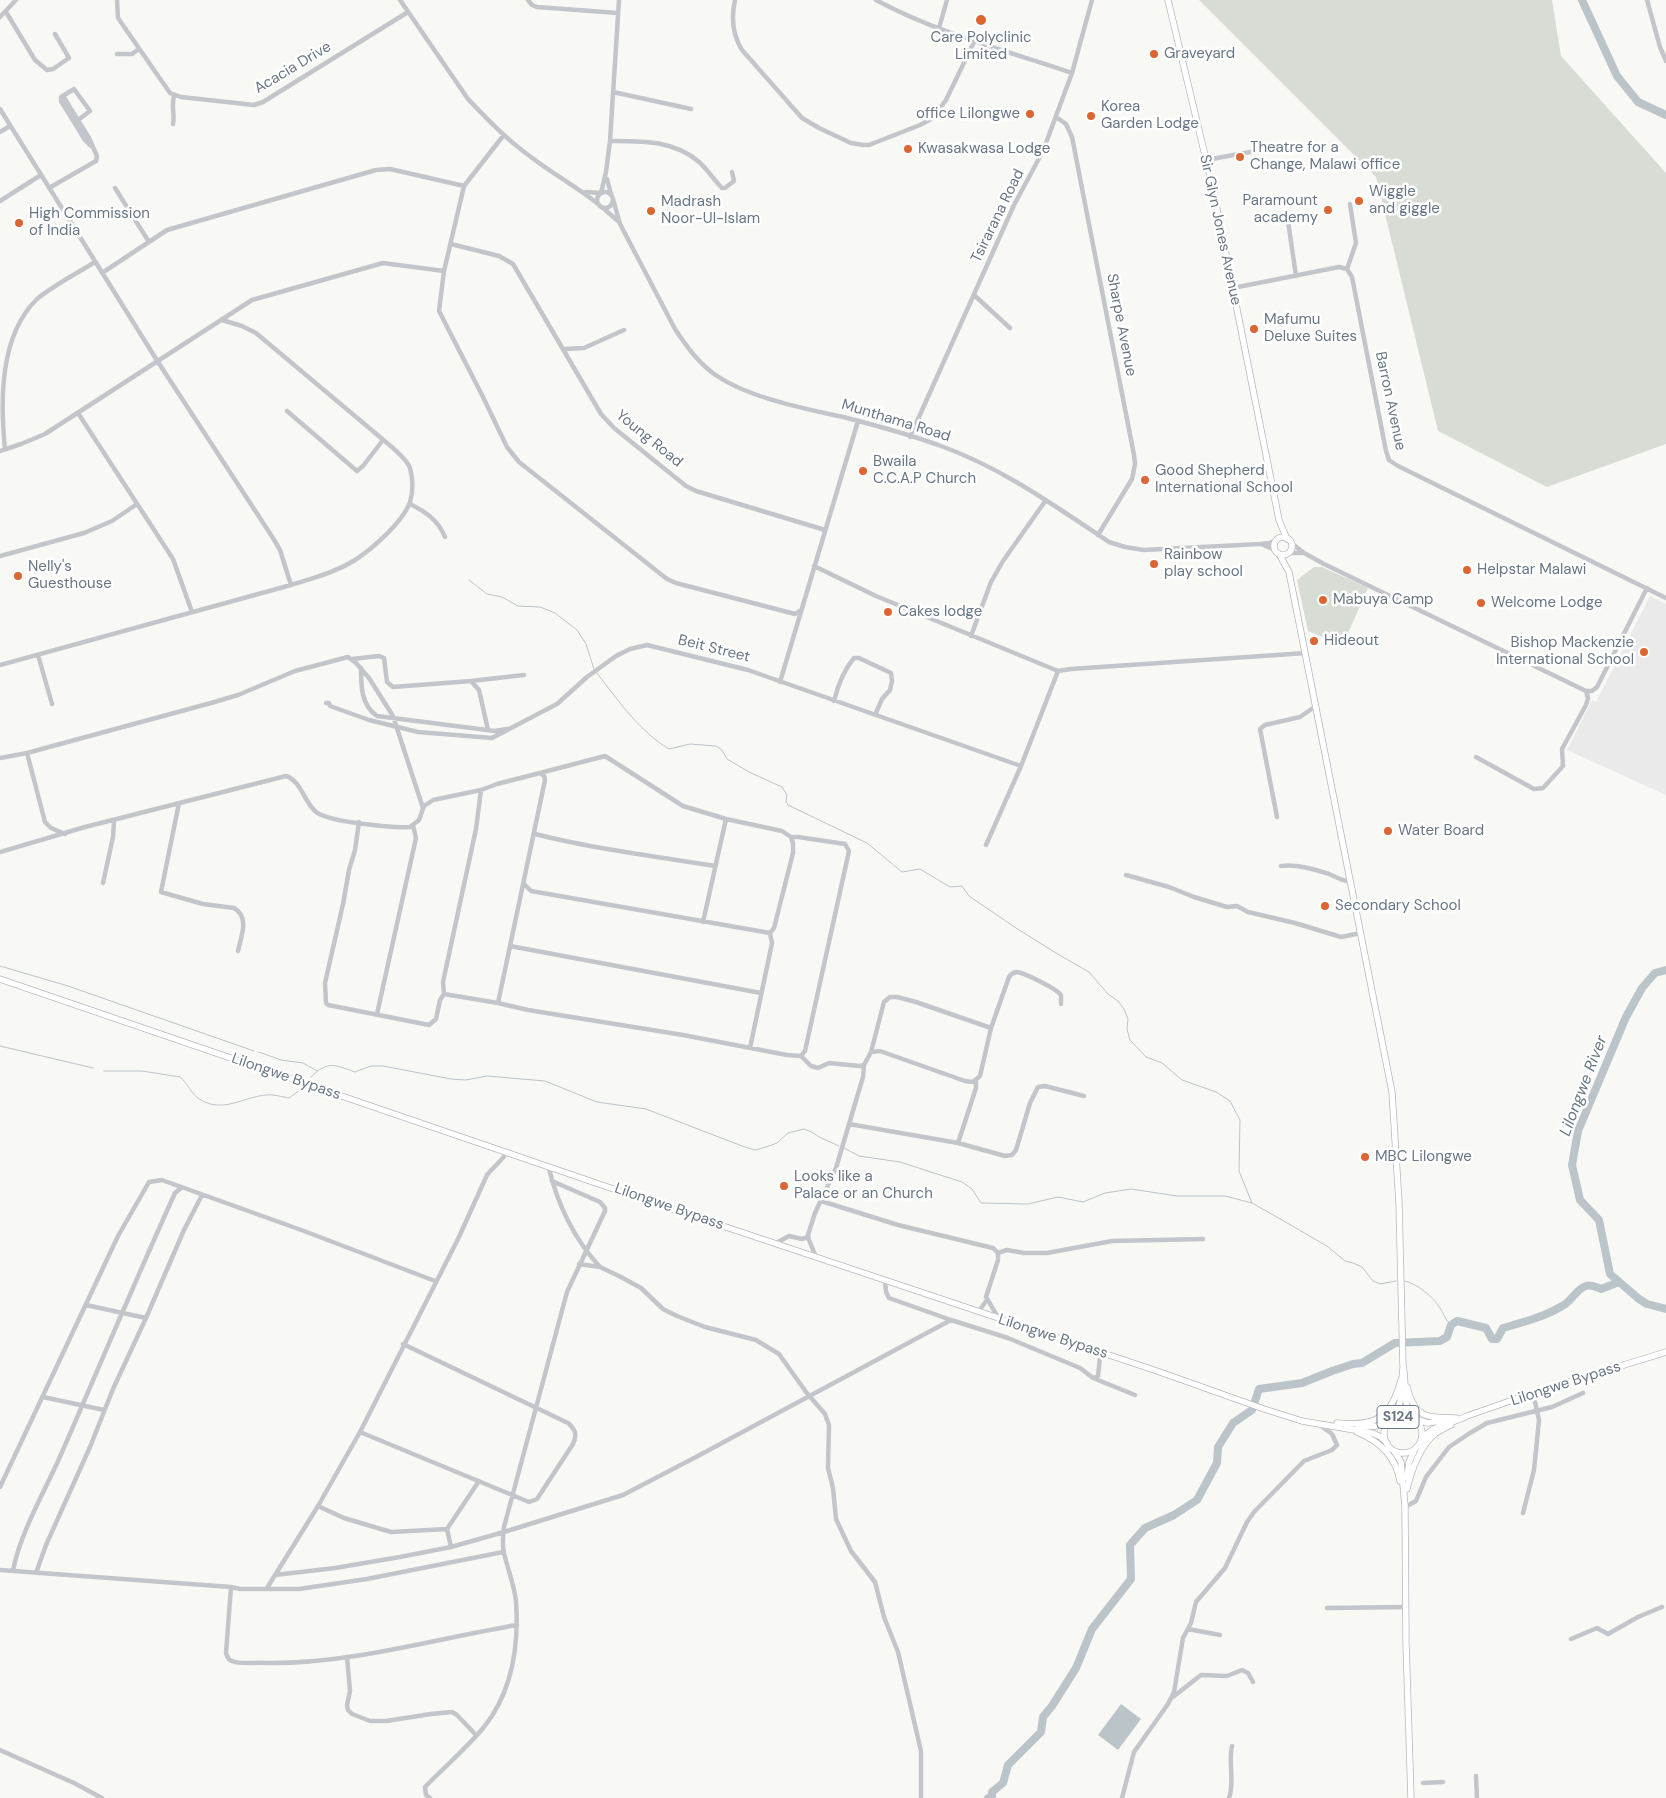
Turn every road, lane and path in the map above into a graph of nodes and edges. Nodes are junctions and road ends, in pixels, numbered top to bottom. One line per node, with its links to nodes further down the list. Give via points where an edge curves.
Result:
1 (16, 0): 12 (street)
2 (117, 0): 19 (street, via 118,18)
3 (400, 0): 13 (street)
4 (528, 0): 14 (street, via 537,7)
5 (619, 0): 14 (street)
6 (735, 0): 18 (street, via 732,26 742,50 802,118 857,145 869,145 933,118 946,100)
7 (876, 0): 16 (street)
8 (947, 0): 16 (street)
9 (1092, 0): 22 (street, Tsirarana Road)
10 (1168, 0): 37 (main road, Sir Glyn Jones Avenue)
11 (1647, 0): 21 (street)
12 (6, 12): 15 (street); 17 (street, via 35,60 48,70 69,58)
13 (408, 12): 25 (street, Acacia Drive, via 258,105); 33 (street, via 468,99)
14 (618, 14): 23 (street)
15 (0, 17)
16 (939, 28): 18 (street)
17 (55, 34)
18 (975, 40): 22 (street)
19 (139, 49): 20 (street, via 132,54); 25 (street)
20 (117, 54)
21 (1666, 61)
22 (1072, 73): 28 (street, Tsirarana Road)
23 (613, 92): 27 (street); 34 (street)
24 (63, 96): 29 (street); 29 (street, via 76,89 90,113); 35 (street, via 61,101)
25 (174, 96): 30 (street)
26 (0, 109): 31 (street)
27 (691, 109)
28 (1056, 117): 60 (street, Tsirarana Road); 77 (street, Sharpe Avenue, via 1066,124 1072,137 1135,464 1132,479)
29 (78, 120): 35 (street)
30 (173, 124)
31 (10, 126): 32 (street); 40 (street)
32 (0, 132)
33 (503, 136): 41 (street); 44 (street)
34 (610, 141): 38 (street); 39 (street, via 653,142 680,150 699,162 722,188 734,181)
35 (92, 147): 42 (street, via 96,160)
36 (1267, 149): 37 (street)
37 (1206, 160): 59 (main road, Sir Glyn Jones Avenue)
38 (606, 172): 45 (street); 46 (street)
39 (732, 172)
40 (41, 175): 42 (street); 47 (street)
41 (464, 186): 52 (street, via 390,169 376,170 172,228); 53 (street)
42 (49, 188): 54 (street)
43 (115, 188): 52 (street)
44 (580, 190): 45 (street); 49 (street)
45 (600, 193): 46 (street, via 606,192); 49 (street, via 597,199)
46 (612, 197): 49 (street, via 609,207); 51 (street)
47 (0, 201)
48 (1350, 204): 55 (street, via 1356,244)
49 (600, 206): 51 (street)
50 (1288, 221): 58 (street)
51 (620, 224): 68 (street, Munthama Road, via 675,329 690,351 710,371 746,391)
52 (149, 242): 57 (street)
53 (451, 244): 56 (street); 64 (street, Young Road, via 499,256 514,264)
54 (95, 262): 57 (street); 71 (street, via 36,300 20,317 11,334 4,359)
55 (1347, 269): 58 (street, via 1339,267); 89 (street, Barron Avenue, via 1352,277 1389,460)
56 (444, 271): 61 (street, via 384,263 261,297); 91 (street, via 439,303 441,317 507,447 519,462 667,579 795,614)
57 (102, 274): 65 (street)
58 (1296, 276): 59 (street)
59 (1233, 288): 75 (main road, Sir Glyn Jones Avenue)
60 (974, 294): 62 (street); 69 (street, Tsirarana Road)
61 (222, 320): 65 (street); 70 (street, via 256,333)
62 (1010, 328)
63 (624, 330): 64 (street, via 584,348)
64 (564, 350): 76 (street, Young Road, via 608,423 686,486 706,495)
65 (158, 362): 67 (street); 88 (street, via 273,538)
66 (288, 412): 70 (street, via 358,471)
67 (78, 413): 71 (street, via 45,434); 73 (street)
68 (858, 421): 69 (street, Munthama Road); 76 (street)
69 (910, 437): 72 (street, Munthama Road, via 942,446 978,462)
70 (383, 440): 74 (street, via 410,468)
71 (2, 450)
72 (1046, 500): 77 (street, Munthama Road); 93 (street, via 991,582)
73 (137, 504): 85 (street, via 112,521 84,533); 92 (street, via 173,559)
74 (410, 504): 78 (street, via 435,520); 88 (street, via 378,542 355,560 337,570)
75 (1279, 520): 79 (main road); 80 (main road)
76 (825, 530): 86 (street)
77 (1098, 534): 81 (street, Munthama Road, via 1117,545 1136,549)
78 (445, 537)
79 (1276, 540): 80 (main road, via 1281,537); 81 (street, Munthama Road); 82 (main road)
80 (1289, 541): 83 (main road); 84 (street)
81 (1260, 544): 82 (street, Munthama Road)
82 (1277, 552): 83 (main road, via 1286,556); 87 (main road, S124)
83 (1290, 553): 84 (street); 87 (main road, S124)
84 (1304, 553): 103 (street)
85 (0, 556)
86 (814, 566): 91 (street); 93 (street)
87 (1289, 572): 94 (main road, S124)
88 (291, 585): 92 (street)
89 (1647, 588): 90 (street); 103 (street, via 1597,687)
90 (1666, 598)
91 (802, 610): 102 (street)
92 (192, 612): 95 (street)
93 (971, 636): 99 (street)
94 (1306, 653): 99 (street); 107 (main road, S124)
95 (38, 655): 97 (street); 106 (street)
96 (352, 659): 98 (street); 101 (street, via 384,658 387,682 393,687); 113 (street, via 348,657 295,671 238,695)
97 (0, 665)
98 (361, 668): 109 (street); 109 (street, via 361,689 369,709 377,716)
99 (1058, 671): 116 (street)
100 (524, 675): 101 (street)
101 (471, 681): 112 (street, via 479,690)
102 (780, 682): 104 (street, Beit Street); 110 (street, Beit Street, via 748,670 647,645 639,646 597,668 558,704)
103 (1586, 691): 114 (street, via 1586,705 1562,749 1563,766 1543,788 1534,790)
104 (834, 701): 108 (street, Beit Street); 108 (street, via 848,665 854,658 859,658 891,673 890,690)
105 (326, 703): 111 (street, Beit Street)
106 (52, 704)
107 (1316, 706): 121 (street, via 1300,716 1260,729); 134 (main road, S124)
108 (875, 715): 116 (street, Beit Street)
109 (394, 719): 111 (street); 112 (street)
110 (516, 727): 111 (street, Beit Street, via 492,738); 112 (street)
111 (397, 728): 120 (street)
112 (488, 730)
113 (27, 753): 115 (street); 126 (street, via 45,822)
114 (1476, 757)
115 (0, 758)
116 (1021, 766): 129 (street)
117 (540, 773): 118 (street); 122 (street, via 605,756 678,803); 127 (street, via 545,780)
118 (481, 790): 120 (street, via 439,798); 144 (street, via 476,829 443,982)
119 (179, 803): 123 (street); 124 (street, via 286,776 295,782 320,815); 141 (street, via 160,892 238,910 244,922)
120 (423, 808): 125 (street)
121 (1277, 818)
122 (726, 819): 128 (street, via 782,831); 131 (street)
123 (114, 821): 126 (street); 135 (street)
124 (360, 822): 125 (street); 147 (street, via 325,999 328,1005)
125 (413, 826): 147 (street, via 416,838)
126 (65, 834): 130 (street)
127 (535, 834): 131 (street, via 597,848); 136 (street)
128 (791, 837): 138 (street, via 792,853 774,928); 151 (street, via 845,844 849,851 805,1051)
129 (986, 845)
130 (0, 852)
131 (715, 866): 137 (street)
132 (1281, 866): 134 (street, via 1299,865)
133 (1126, 875): 139 (street, via 1227,907 1236,906 1341,936)
134 (1351, 881): 139 (main road, S124)
135 (103, 882)
136 (524, 884): 137 (street, via 531,891); 140 (street)
137 (703, 922): 138 (street)
138 (770, 933): 143 (street, via 772,943)
139 (1361, 933): 184 (main road, S124, via 1392,1092 1399,1203)
140 (510, 946): 143 (street); 145 (street)
141 (238, 951)
142 (0, 980): 157 (main road, Lilongwe Bypass)
143 (761, 992): 149 (street)
144 (444, 994): 145 (street); 147 (street, via 436,1019 429,1025)
145 (498, 1002): 149 (street)
146 (1061, 1004): 148 (street, via 1061,995 1055,989 1014,972 1008,977)
147 (377, 1014)
148 (991, 1028): 150 (street, via 893,996 884,1002); 153 (street)
149 (750, 1048): 151 (street)
150 (871, 1052): 152 (street); 153 (street, via 880,1051 965,1081)
151 (801, 1056): 152 (street, via 816,1068 829,1063)
152 (864, 1065): 155 (street)
153 (976, 1081): 156 (street)
154 (1084, 1096): 156 (street, via 1038,1087 1016,1150 1008,1156)
155 (850, 1124): 156 (street); 162 (street)
156 (958, 1144)
157 (507, 1152): 158 (main road, Lilongwe Bypass); 172 (street, via 488,1175)
158 (548, 1165): 159 (street); 165 (main road, Lilongwe Bypass)
159 (552, 1182): 166 (street, via 570,1225); 166 (street, via 600,1202 605,1208)
160 (181, 1188): 161 (street); 174 (street, via 162,1180 149,1182 126,1220); 175 (street, via 175,1193)
161 (202, 1195): 172 (street); 177 (street)
162 (822, 1201): 163 (street); 167 (street, via 898,1225 990,1247)
163 (808, 1237): 165 (street, via 789,1236); 168 (street)
164 (1203, 1239): 167 (street, via 1112,1241 1047,1253 1007,1250)
165 (776, 1243): 168 (main road, Lilongwe Bypass)
166 (586, 1250): 169 (street); 170 (street)
167 (998, 1253): 173 (street)
168 (816, 1257): 171 (main road, Lilongwe Bypass)
169 (579, 1264): 170 (street); 191 (street, via 567,1292)
170 (600, 1267): 188 (street, via 641,1288 663,1309 677,1316 756,1340 778,1354)
171 (885, 1280): 176 (main road, Lilongwe Bypass); 179 (street, via 889,1298)
172 (435, 1282): 180 (street)
173 (987, 1300): 176 (street); 178 (street)
174 (86, 1305): 175 (street); 189 (street)
175 (122, 1312): 177 (street); 190 (street)
176 (978, 1312): 178 (main road, Lilongwe Bypass)
177 (146, 1318): 192 (street)
178 (999, 1318): 198 (main road, Lilongwe Bypass, via 1264,1409)
179 (951, 1320): 183 (street, via 1008,1338 1080,1368); 188 (street)
180 (403, 1344): 191 (street); 200 (street)
181 (1666, 1352): 185 (main road, Lilongwe Bypass)
182 (1100, 1357): 183 (street, via 1098,1376)
183 (1093, 1378): 187 (street)
184 (1403, 1381): 194 (main road, S124); 195 (main road, S124, via 1406,1402); 196 (main road, via 1417,1410 1431,1416); 198 (main road, via 1392,1405 1380,1418 1360,1424)
185 (1533, 1393): 193 (street); 196 (main road, Lilongwe Bypass)
186 (1583, 1393): 193 (street)
187 (1135, 1395)
188 (810, 1396): 213 (street, via 623,1495); 240 (street, via 825,1414 829,1425 828,1468 836,1519 851,1551 875,1582 903,1669 922,1751)
189 (43, 1397): 190 (street); 206 (street)
190 (81, 1406): 192 (street); 217 (street, via 24,1537)
191 (536, 1409): 208 (street); 208 (street, via 573,1427 576,1438 537,1499 529,1502)
192 (104, 1410): 218 (street)
193 (1537, 1410): 210 (street, via 1487,1423 1449,1447 1426,1477 1416,1500); 211 (street, via 1540,1420 1534,1470)
194 (1395, 1418): 195 (main road, S124); 197 (main road, S124)
195 (1413, 1418): 196 (main road, Lilongwe Bypass, via 1428,1422); 201 (main road, S124, via 1421,1429)
196 (1456, 1419): 201 (main road, Lilongwe Bypass, via 1432,1428); 207 (main road, via 1430,1439 1416,1461)
197 (1390, 1422): 199 (main road, Lilongwe Bypass, via 1372,1427); 202 (main road, S124, via 1385,1432)
198 (1320, 1425): 199 (main road, Lilongwe Bypass); 226 (street, via 1332,1434 1337,1445 1304,1461 1251,1517 1225,1568 1196,1602)
199 (1344, 1428): 202 (main road, Lilongwe Bypass, via 1372,1433); 210 (main road, via 1372,1439 1388,1454 1397,1469)
200 (360, 1432): 205 (street); 209 (street)
201 (1421, 1441): 203 (main road, S124)
202 (1387, 1443): 204 (main road, S124)
203 (1415, 1449): 204 (main road, S124, via 1405,1453); 207 (main road, S124, via 1408,1466)
204 (1394, 1451): 210 (main road, S124, via 1401,1462)
205 (479, 1482): 208 (street); 212 (street)
206 (0, 1487)
207 (1407, 1489): 210 (main road, S124)
208 (513, 1495): 213 (street)
209 (318, 1506): 212 (street, via 344,1518 391,1532); 219 (street)
210 (1405, 1506): 222 (main road, S124)
211 (1523, 1513)
212 (447, 1529): 214 (street)
213 (504, 1532): 214 (street); 215 (street)
214 (451, 1547): 219 (street, via 400,1558)
215 (503, 1552): 221 (street, via 368,1579 299,1589); 225 (street, via 514,1586)
216 (0, 1570): 217 (street)
217 (13, 1572): 218 (street)
218 (36, 1573): 220 (street)
219 (275, 1576): 221 (street)
220 (231, 1587): 221 (street); 229 (street, via 226,1653 233,1662 276,1663)
221 (267, 1588)
222 (1406, 1607): 224 (street); 243 (main road, S124)
223 (1662, 1607): 228 (street, via 1608,1634 1597,1628)
224 (1327, 1608)
225 (517, 1625): 229 (street); 232 (street, via 511,1672 501,1702)
226 (1188, 1629): 227 (street); 231 (street, via 1183,1638)
227 (1220, 1634)
228 (1571, 1638)
229 (347, 1657): 232 (street, via 350,1690 347,1705 352,1714 386,1722 452,1712)
230 (1253, 1682): 231 (street, via 1242,1670 1227,1676 1201,1675)
231 (1172, 1698): 241 (street, via 1134,1752)
232 (476, 1735): 239 (street, via 425,1787)
233 (1232, 1746): 242 (street)
234 (0, 1750): 238 (street)
235 (1476, 1776): 244 (street)
236 (1442, 1782): 237 (street)
237 (1423, 1783)
238 (102, 1797)
239 (430, 1798)
240 (921, 1798)
241 (1122, 1798)
242 (1229, 1798)
243 (1411, 1798)
244 (1477, 1798)

